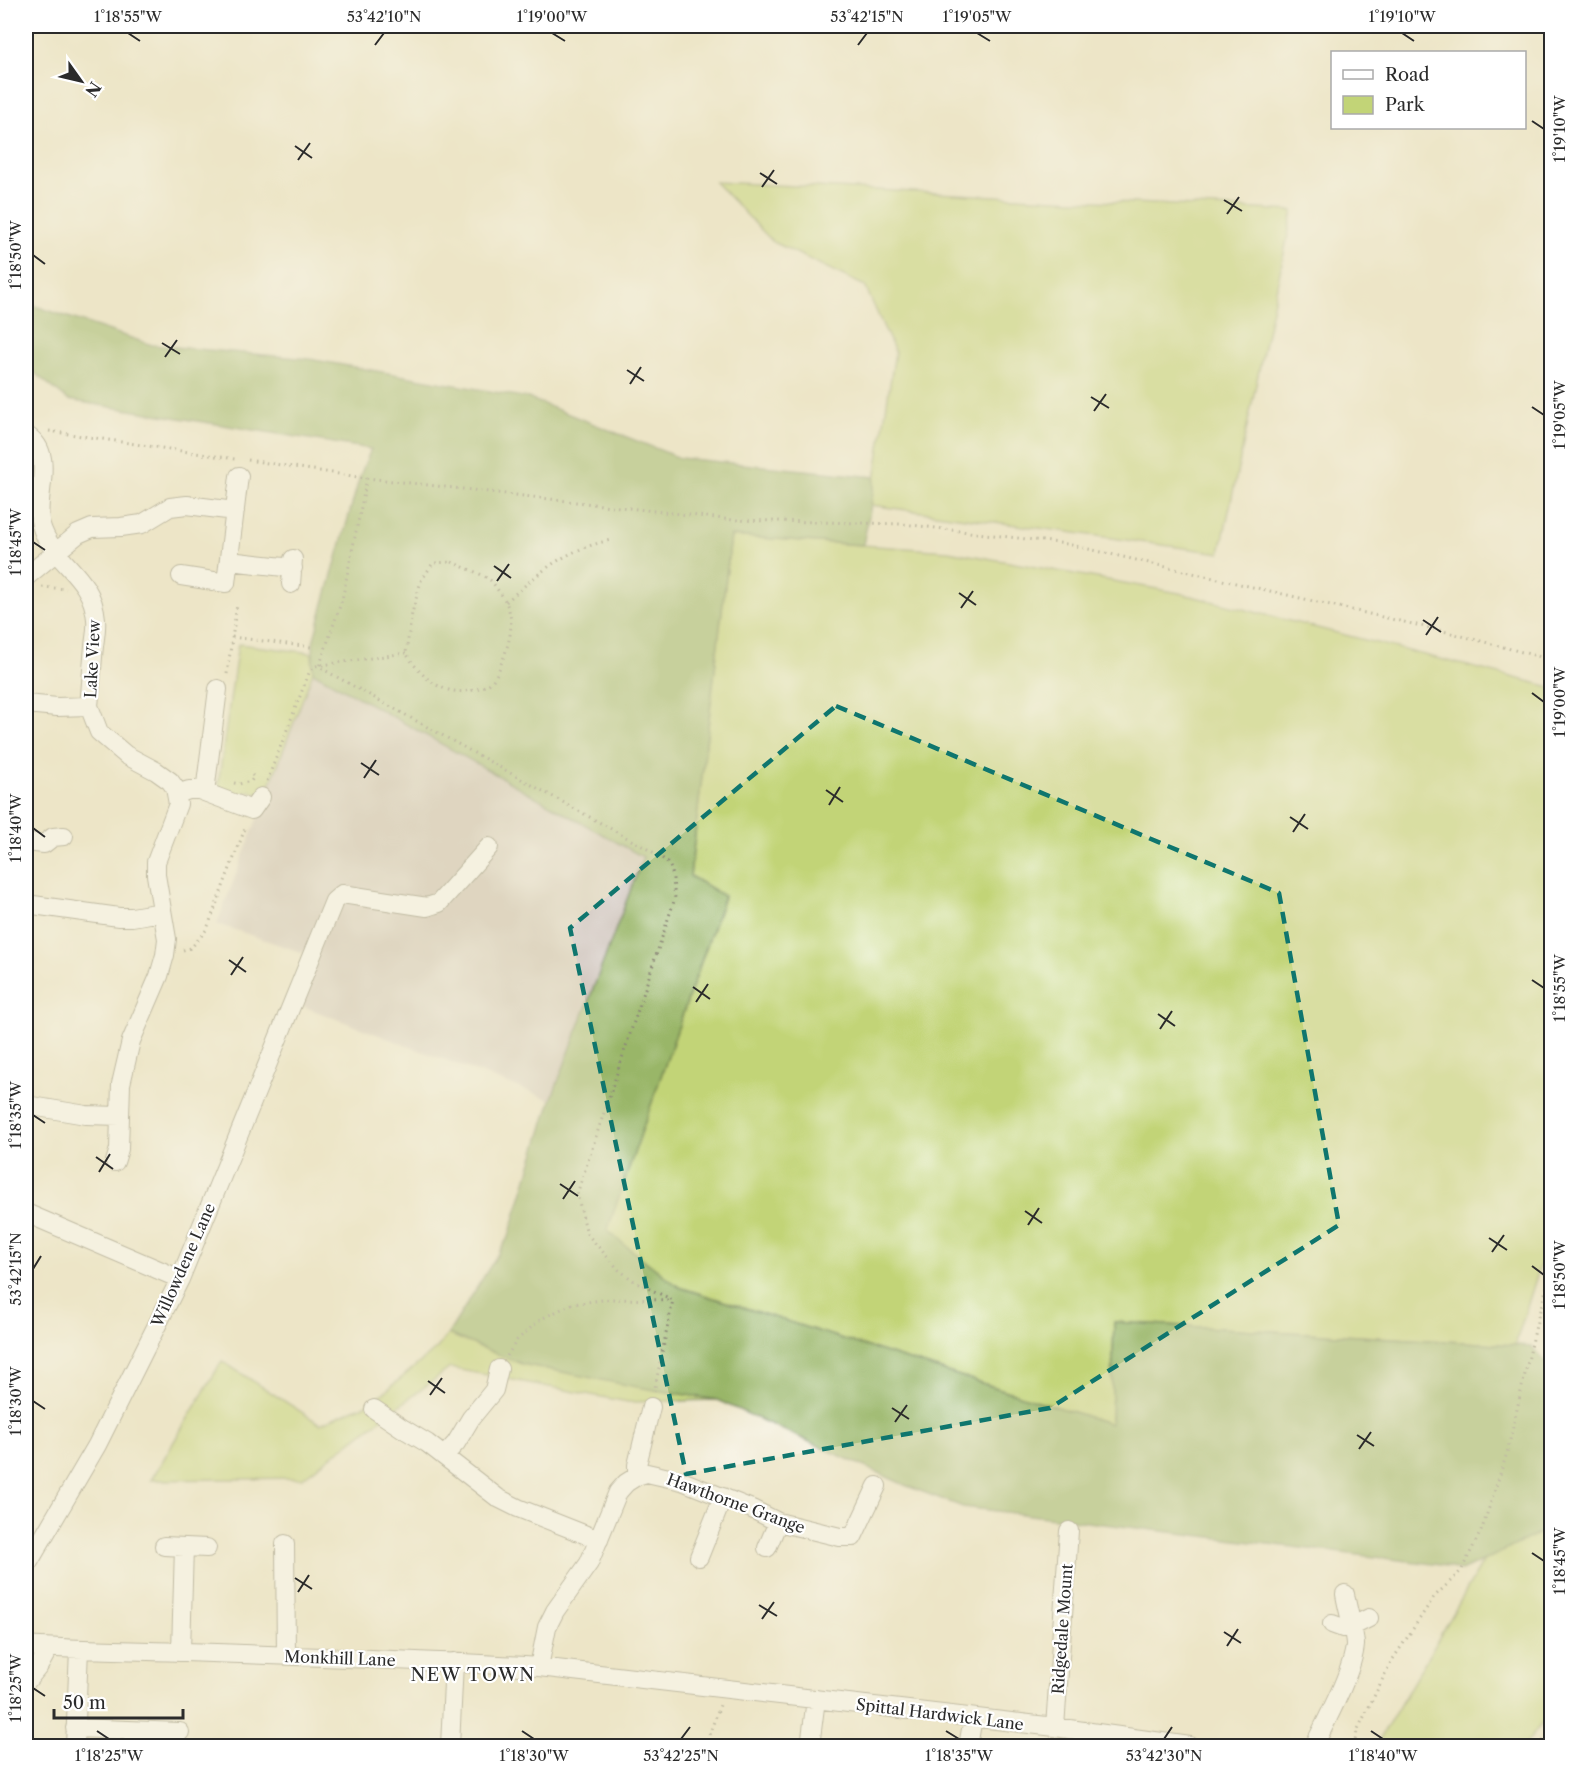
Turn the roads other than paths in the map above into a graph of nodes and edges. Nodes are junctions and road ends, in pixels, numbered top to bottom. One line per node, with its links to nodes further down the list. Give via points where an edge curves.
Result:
1 (29, 437): 4 (street, Lake View, via 40,455 43,471)
2 (239, 476): 3 (street)
3 (235, 512): 5 (street, via 187,505 170,507 142,524 92,528); 6 (street)
4 (32, 518): 5 (street, Lake View)
5 (56, 552): 9 (street); 12 (street, Lake View, via 92,597 96,619)
6 (229, 561): 7 (street); 8 (street, via 226,583)
7 (292, 570)
8 (181, 576)
9 (32, 582)
10 (218, 688): 13 (street)
11 (26, 704): 12 (street)
12 (89, 706): 14 (street, Lake View, via 99,732 126,755 170,782)
13 (205, 792): 14 (street, via 189,790); 15 (street)
14 (177, 794): 20 (street, via 178,804 156,862)
15 (257, 804)
16 (64, 836): 17 (street, via 53,837 44,844)
17 (26, 842)
18 (489, 847): 25 (street, Willowdene Lane, via 439,903 427,908 342,894 334,901)
19 (26, 904): 20 (street, via 119,917)
20 (162, 912): 22 (street, via 167,939 165,955 131,1041 121,1084)
21 (26, 1105): 22 (street)
22 (120, 1116): 23 (street)
23 (116, 1162)
24 (26, 1213): 25 (street)
25 (180, 1279): 42 (street, Willowdene Lane, via 97,1445)
26 (500, 1369): 29 (street, via 494,1390)
27 (651, 1407): 30 (street, via 637,1465)
28 (374, 1409): 29 (street)
29 (444, 1456): 35 (street, via 498,1498)
30 (638, 1476): 32 (street, Hawthorne Grange, via 647,1473 682,1481); 35 (street, via 618,1492)
31 (877, 1486): 33 (street, Hawthorne Grange, via 859,1543)
32 (723, 1497): 33 (street, Hawthorne Grange); 41 (street)
33 (778, 1522): 40 (street)
34 (1069, 1531): 58 (street, Ridgedale Mount)
35 (599, 1540): 53 (street, via 589,1563 547,1627)
36 (285, 1544): 51 (street)
37 (164, 1546): 38 (street)
38 (184, 1547): 39 (street); 50 (street)
39 (207, 1548)
40 (767, 1548)
41 (699, 1557)
42 (26, 1568)
43 (1344, 1594): 46 (street)
44 (1369, 1618): 46 (street)
45 (1332, 1624): 46 (street)
46 (1351, 1627): 66 (street, via 1353,1657)
47 (26, 1646): 48 (street, Monkhill Lane)
48 (49, 1648): 49 (street, Monkhill Lane); 54 (street)
49 (79, 1649): 50 (street, Monkhill Lane); 59 (street)
50 (181, 1651): 51 (street, Monkhill Lane)
51 (286, 1655): 52 (street, Monkhill Lane)
52 (454, 1662): 53 (street, Monkhill Lane); 62 (street)
53 (539, 1667): 55 (street, Monkhill Lane)
54 (26, 1682)
55 (724, 1689): 56 (street, Spittal Hardwick Lane)
56 (816, 1700): 57 (street, Spittal Hardwick Lane); 63 (street)
57 (973, 1718): 58 (street, Spittal Hardwick Lane); 64 (street)
58 (1055, 1727): 65 (street, Spittal Hardwick Lane)
59 (75, 1728): 60 (street); 61 (street)
60 (180, 1732)
61 (75, 1746)
62 (450, 1746)
63 (810, 1746)
64 (968, 1746)
65 (1190, 1746)
66 (1314, 1746)

